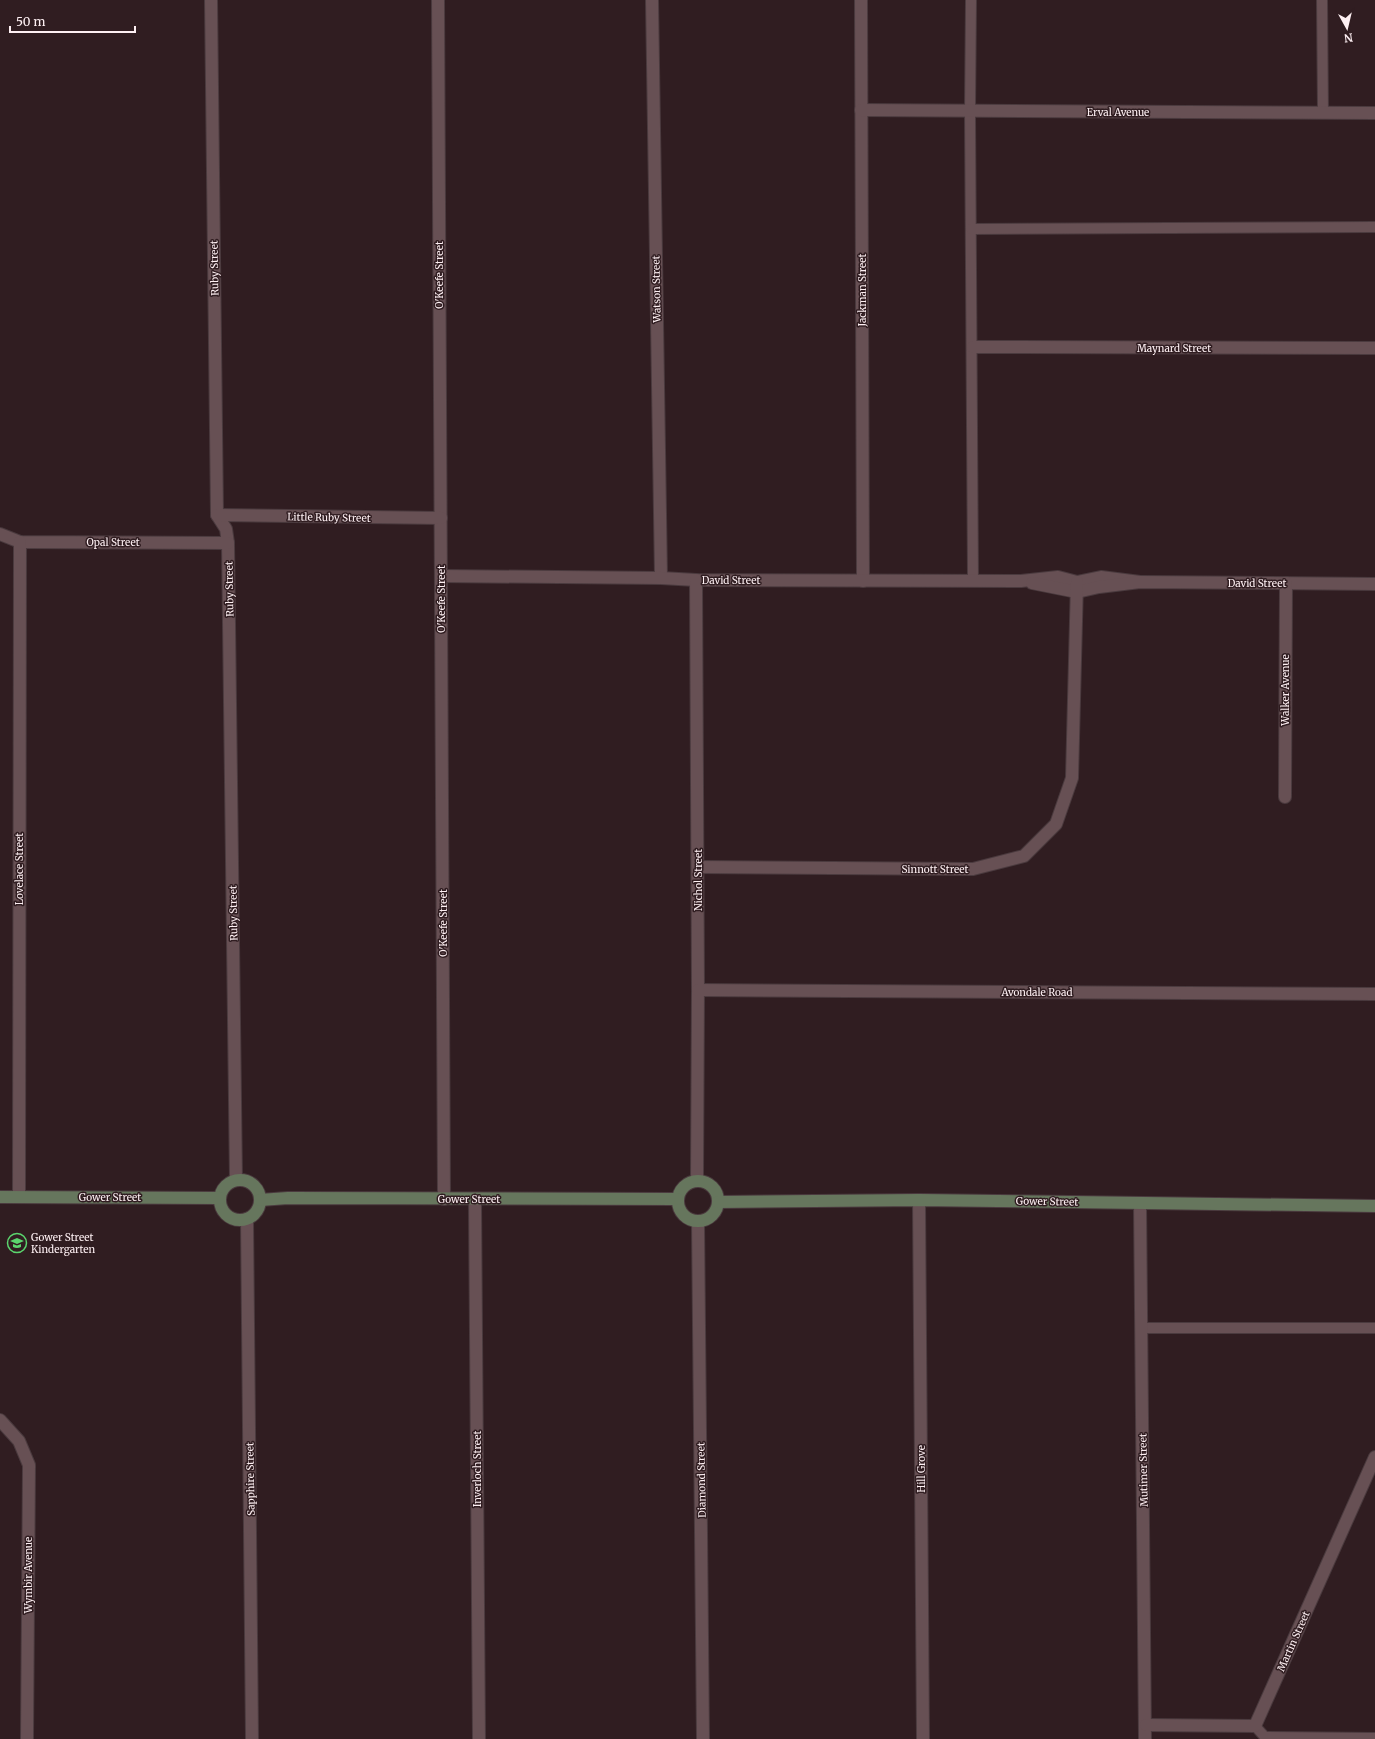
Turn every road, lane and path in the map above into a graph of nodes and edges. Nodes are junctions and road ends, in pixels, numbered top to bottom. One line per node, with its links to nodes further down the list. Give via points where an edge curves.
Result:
1 (211, 0): 15 (street, Ruby Street)
2 (438, 0): 16 (street, O'Keefe Street)
3 (652, 0): 21 (street, Watson Street)
4 (861, 0): 7 (street, Jackman Street)
5 (971, 0): 8 (lane)
6 (1322, 0): 9 (lane)
7 (861, 110): 8 (street, Erval Avenue); 23 (street, Jackman Street)
8 (970, 112): 9 (street, Erval Avenue); 12 (lane)
9 (1323, 113): 10 (street, Erval Avenue)
10 (1375, 113)
11 (1375, 227): 12 (lane)
12 (971, 229): 13 (lane)
13 (972, 347): 14 (street, Maynard Street); 24 (lane)
14 (1375, 348)
15 (217, 515): 16 (street, Little Ruby Street); 19 (street, Ruby Street, via 226,530)
16 (441, 518): 20 (street, O'Keefe Street)
17 (0, 534): 18 (street, Opal Street)
18 (20, 542): 19 (street, Opal Street); 35 (street, Lovelace Street)
19 (228, 543): 32 (street, Ruby Street)
20 (441, 576): 21 (street, David Street); 37 (street, O'Keefe Street)
21 (661, 578): 22 (street, David Street)
22 (696, 580): 23 (street, David Street); 29 (street, Nichol Street)
23 (863, 581): 24 (street, David Street)
24 (973, 581): 27 (street, David Street, via 1021,581 1058,577)
25 (1286, 583): 26 (street, David Street); 27 (street, David Street, via 1140,582 1101,577); 28 (street, Walker Avenue)
26 (1375, 584)
27 (1077, 587): 29 (street, Sinnott Street, via 1072,778 1056,824 1024,856 973,869)
28 (1285, 797)
29 (698, 867): 30 (street, Nichol Street)
30 (698, 990): 31 (street, Avondale Road); 33 (street, Nichol Street)
31 (1375, 994)
32 (236, 1180): 36 (street, via 225,1186); 40 (street, via 243,1180 255,1186)
33 (697, 1180): 39 (street, via 688,1182); 42 (street, via 713,1187)
34 (0, 1197): 35 (street, Gower Street)
35 (19, 1197): 36 (street, Gower Street)
36 (220, 1198): 45 (street, via 221,1206 231,1218)
37 (444, 1199): 38 (street, Gower Street); 40 (street, Gower Street)
38 (475, 1199): 39 (street, Gower Street); 56 (street, Inverloch Street)
39 (677, 1199): 46 (street, via 682,1214 689,1220)
40 (260, 1200): 45 (street, via 257,1211)
41 (919, 1200): 42 (street, Gower Street); 43 (street, Gower Street); 58 (street, Hill Grove)
42 (718, 1202): 46 (street, via 713,1215)
43 (1140, 1202): 44 (street, Gower Street); 47 (street, Mutimer Street)
44 (1375, 1206)
45 (247, 1219): 55 (street, Sapphire Street)
46 (698, 1222): 57 (street, Diamond Street)
47 (1141, 1328): 48 (lane); 52 (street, Mutimer Street)
48 (1375, 1328)
49 (0, 1420): 54 (street, Wymbir Avenue, via 19,1441 29,1464)
50 (1375, 1457): 51 (street, Martin Street)
51 (1255, 1726): 52 (street); 53 (lane, via 1265,1736)
52 (1145, 1734)
53 (1375, 1738)
54 (27, 1739)
55 (252, 1739)
56 (479, 1739)
57 (703, 1739)
58 (923, 1739)

